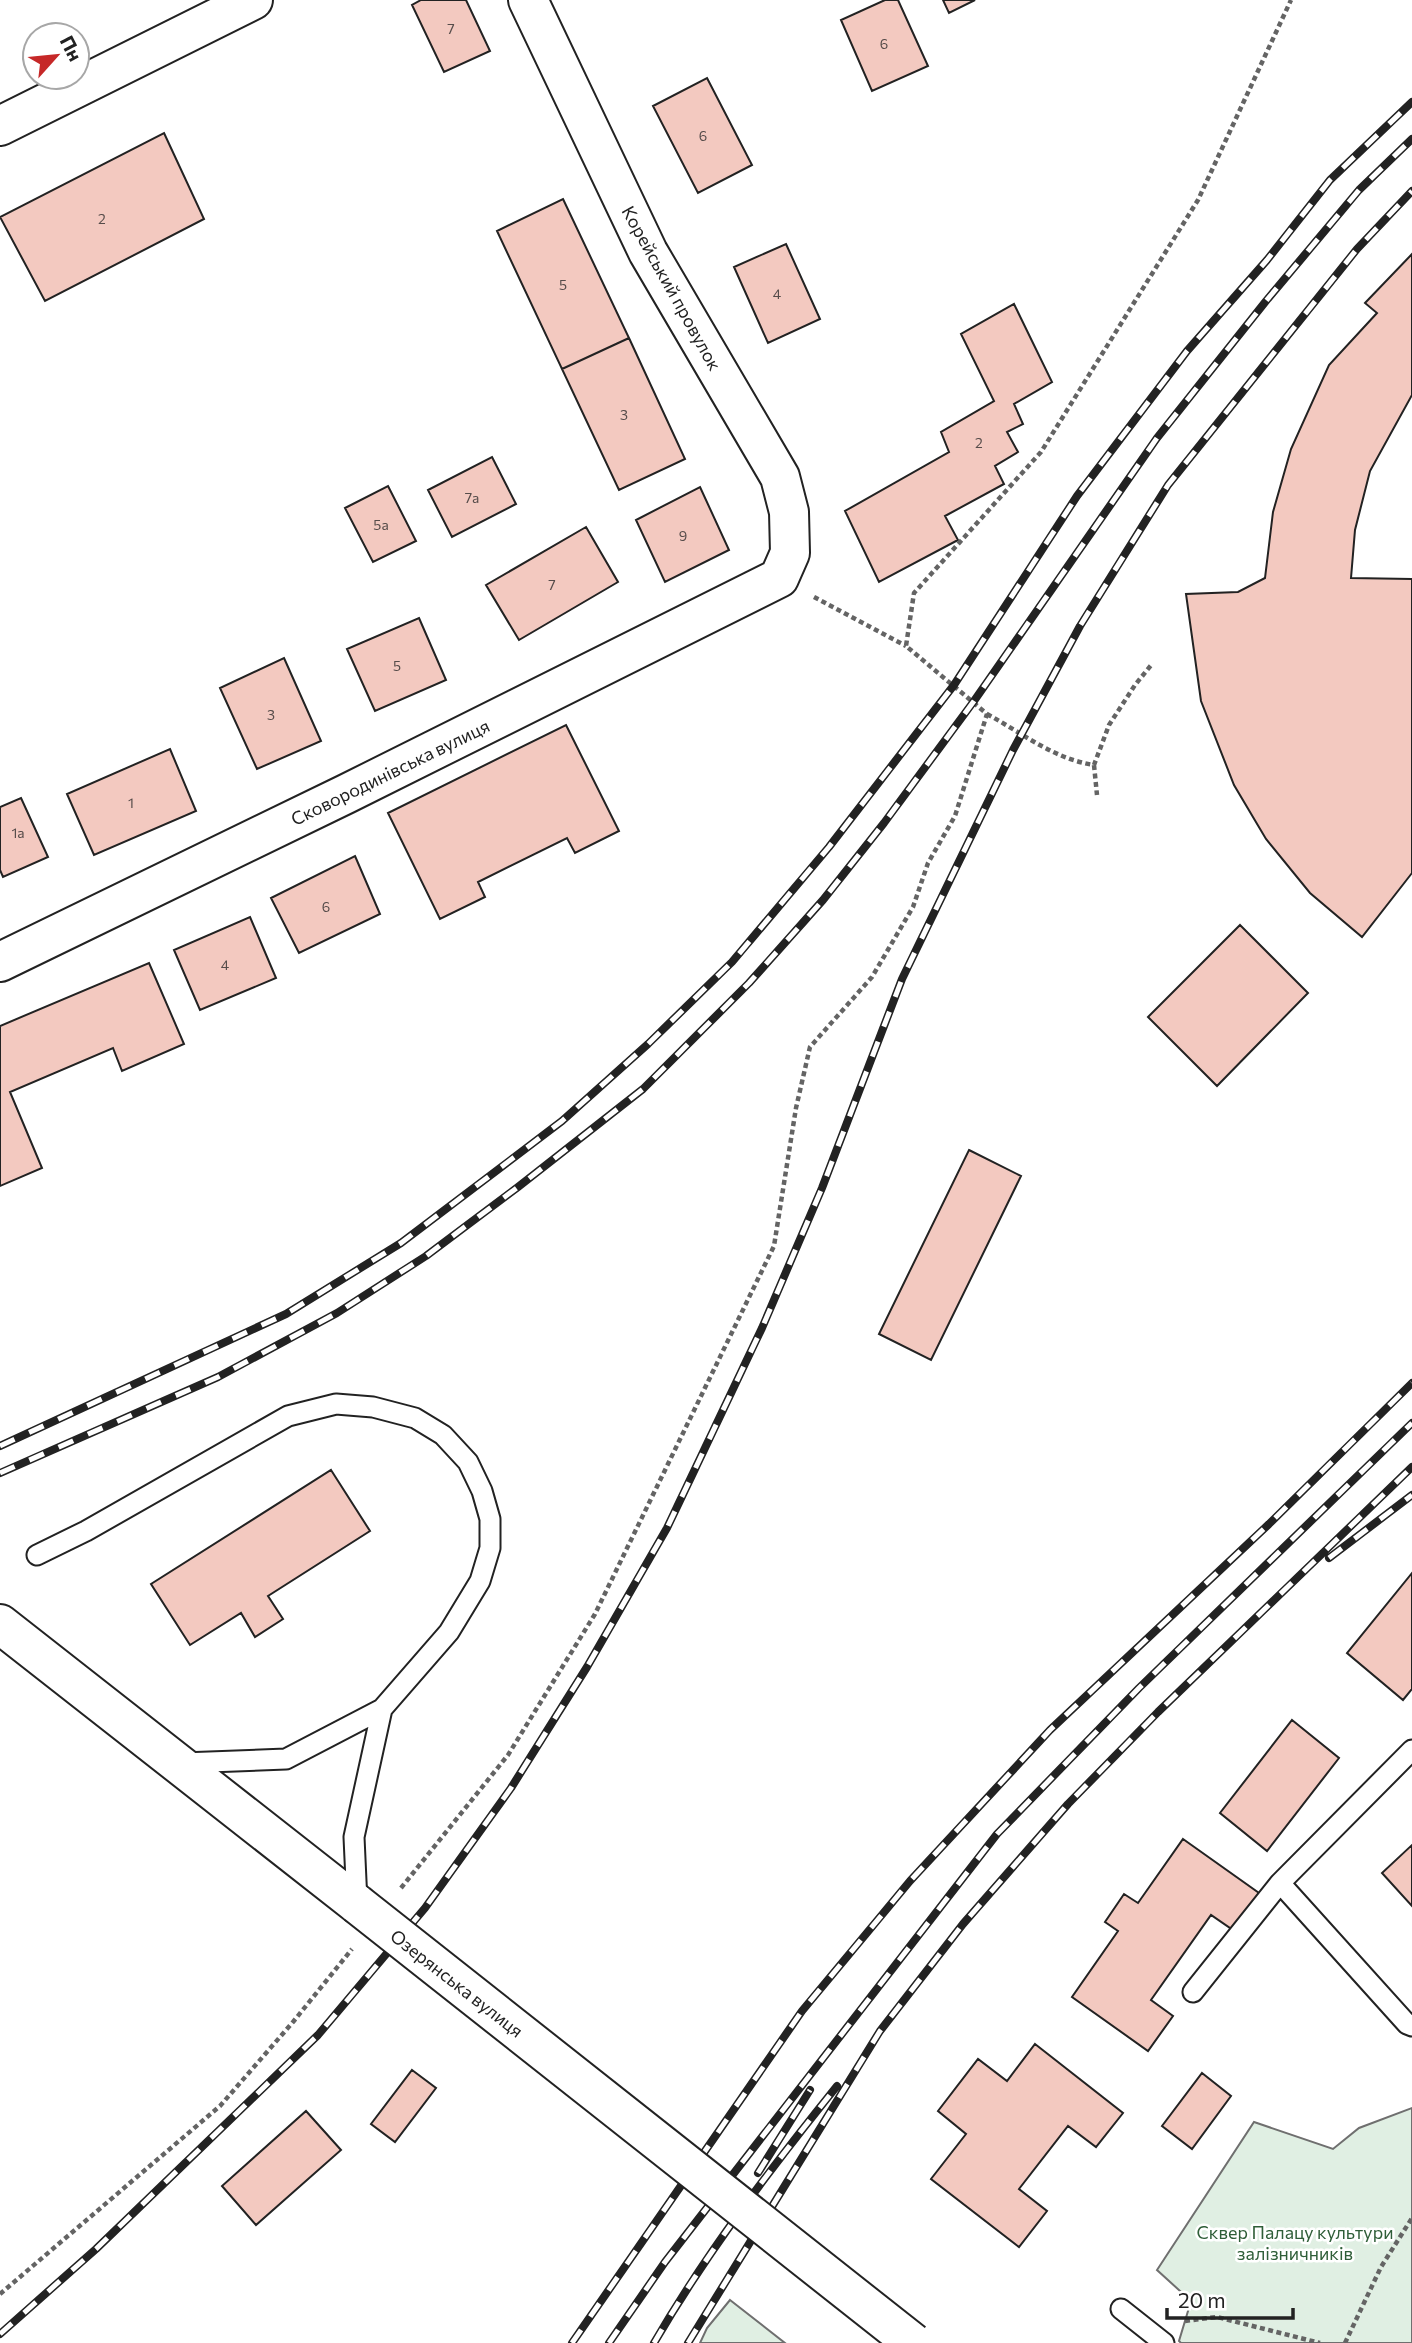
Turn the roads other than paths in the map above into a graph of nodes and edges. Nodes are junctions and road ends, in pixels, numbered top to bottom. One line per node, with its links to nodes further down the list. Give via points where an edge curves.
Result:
1 (253, 0): 3 (street)
2 (528, 0): 4 (street, Корейський провулок, via 648,252 780,477 789,512 790,553)
3 (0, 127)
4 (779, 578): 5 (street, Сковородинівська вулиця)
5 (0, 962)
6 (37, 1555): 8 (lane, via 288,1416 336,1404 373,1407 415,1418 443,1435 468,1462 490,1519 490,1548 480,1581 449,1632)
7 (0, 1624): 10 (street, Озерянська вулиця)
8 (382, 1709): 10 (lane, via 286,1759); 12 (lane, via 354,1837)
9 (1412, 1750): 11 (lane)
10 (176, 1763): 12 (street, Озерянська вулиця)
11 (1280, 1883): 13 (lane); 14 (lane)
12 (357, 1904): 16 (street, Озерянська вулиця, bridge)
13 (1192, 1992)
14 (1412, 2026)
15 (1121, 2309): 17 (lane)
16 (913, 2343)
17 (1164, 2343)

